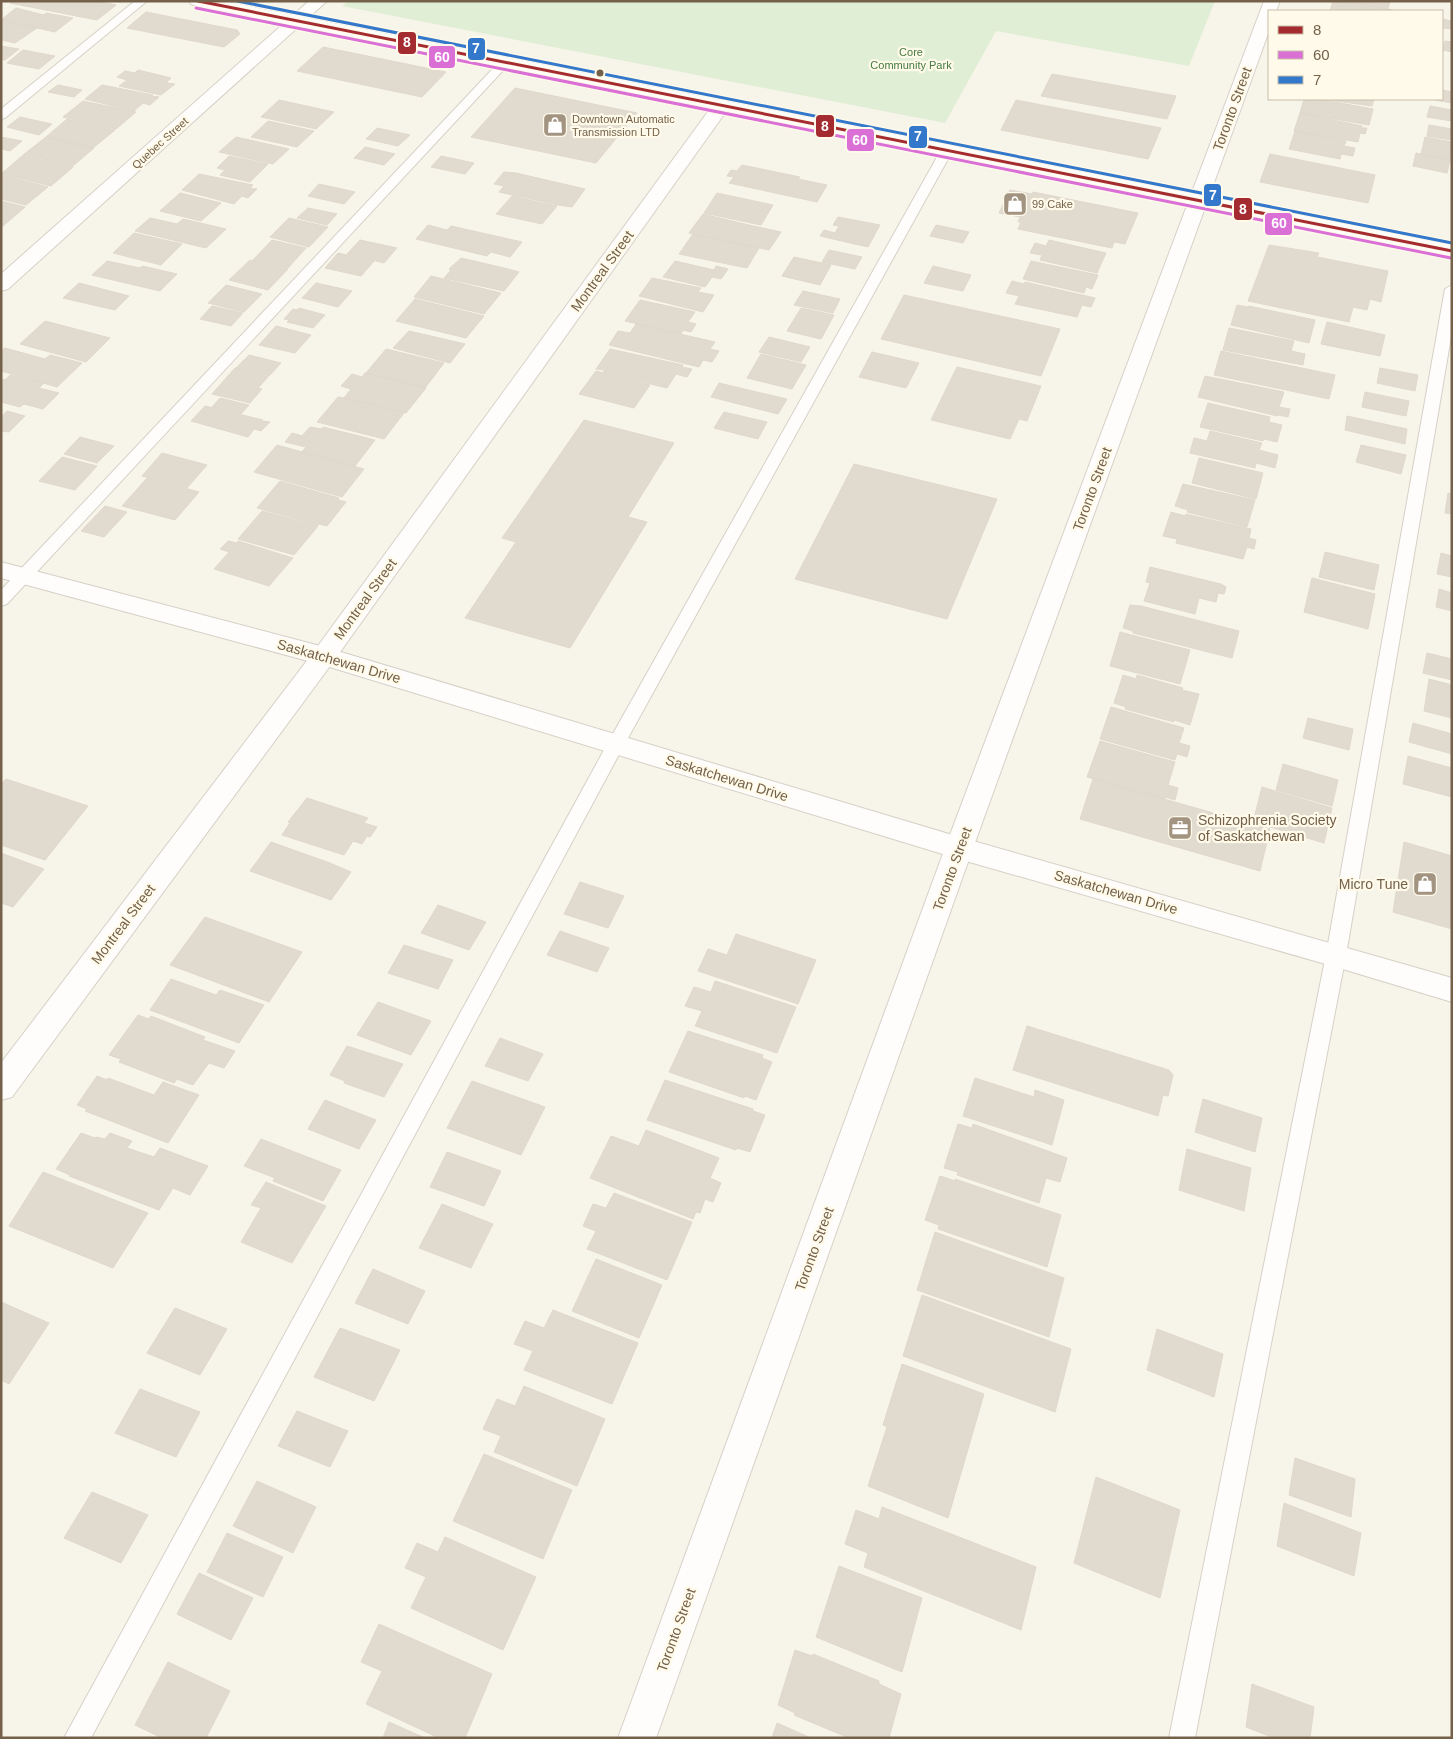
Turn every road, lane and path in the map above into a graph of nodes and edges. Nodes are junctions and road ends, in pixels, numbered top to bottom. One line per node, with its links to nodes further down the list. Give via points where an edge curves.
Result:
1 (142, 1): 8 (lane)
2 (197, 1): 5 (street)
3 (319, 1): 5 (street, Quebec Street)
4 (1268, 12): 10 (street, Toronto Street)
5 (296, 21): 6 (street); 12 (street, Quebec Street)
6 (505, 62): 7 (street); 14 (lane)
7 (721, 106): 9 (street); 16 (street, Montreal Street)
8 (1, 115)
9 (947, 150): 10 (street); 17 (lane)
10 (1198, 200): 11 (street); 18 (street, Toronto Street)
11 (1452, 251)
12 (1, 286)
13 (1452, 289): 19 (lane)
14 (12, 573): 15 (lane); 16 (street, Saskatchewan Drive)
15 (1, 600)
16 (324, 656): 17 (street, Saskatchewan Drive); 21 (street, Montreal Street)
17 (616, 744): 18 (street, Saskatchewan Drive); 22 (lane)
18 (959, 848): 19 (street, Saskatchewan Drive); 23 (street, Toronto Street)
19 (1336, 954): 20 (street, Saskatchewan Drive); 24 (lane)
20 (1452, 990)
21 (1, 1087)
22 (77, 1738)
23 (637, 1738)
24 (1182, 1738)

